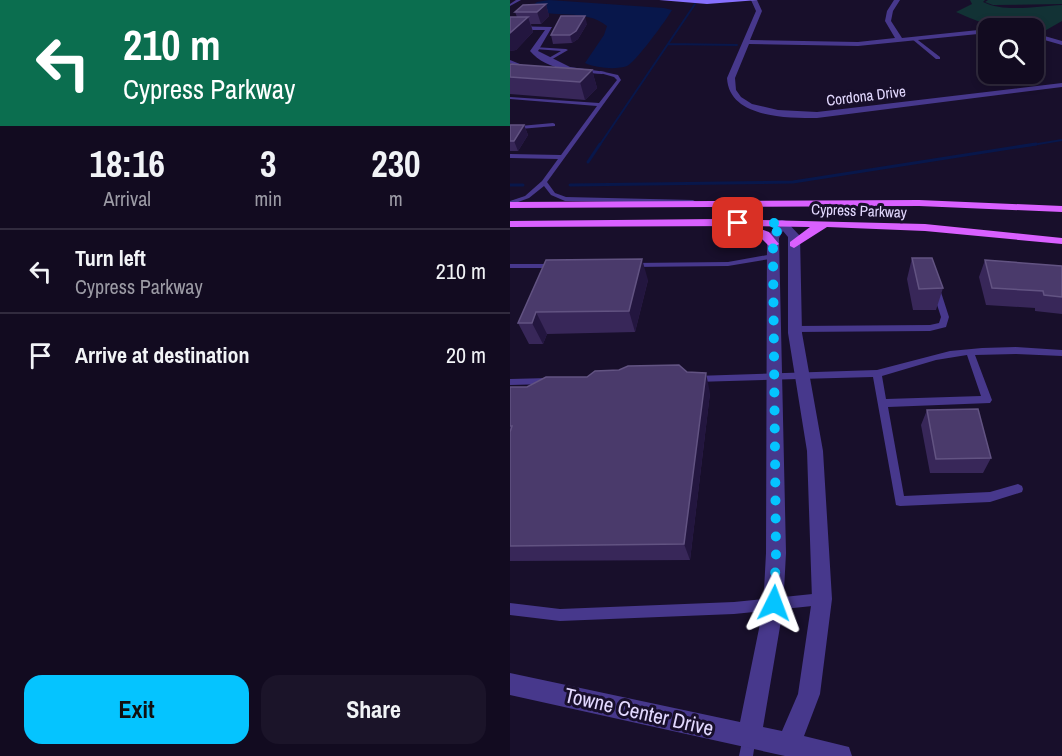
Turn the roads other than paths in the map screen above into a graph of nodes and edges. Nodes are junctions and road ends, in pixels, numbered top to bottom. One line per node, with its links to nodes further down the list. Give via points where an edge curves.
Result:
1 (519, 0): 6 (lane)
2 (662, 0): 3 (street)
3 (675, 0): 4 (street)
4 (755, 0): 12 (street, Cordona Drive, via 759,11)
5 (897, 0): 11 (street, via 888,22)
6 (510, 5)
7 (510, 28): 14 (street, via 550,28)
8 (978, 33): 9 (street)
9 (913, 38): 11 (street); 15 (lane)
10 (1044, 38): 13 (street)
11 (901, 40): 12 (street, via 843,44)
12 (746, 42): 22 (street, Cordona Drive, via 731,78 732,91 751,106 783,114 831,114)
13 (1062, 43)
14 (535, 48): 16 (street, via 537,54); 16 (lane, via 566,50)
15 (938, 58)
16 (549, 60): 18 (street)
17 (510, 61): 19 (lane)
18 (568, 69): 20 (lane); 21 (street)
19 (536, 72)
20 (559, 72)
21 (602, 72): 24 (lane, via 619,80)
22 (1062, 85)
23 (510, 98): 24 (lane)
24 (600, 105): 28 (lane)
25 (553, 125): 26 (lane)
26 (510, 131)
27 (510, 156): 28 (lane)
28 (562, 157): 29 (lane)
29 (544, 182): 31 (lane, via 527,197); 33 (lane, via 553,194 565,199)
30 (843, 203): 33 (main road, Cypress Parkway); 34 (main road, Cypress Parkway, via 958,203); 35 (main road, via 800,211)
31 (510, 204): 32 (main road, Cypress Parkway)
32 (670, 204): 33 (main road, Cypress Parkway); 35 (main road, via 685,209 751,213)
33 (710, 204)
34 (1062, 209)
35 (782, 223): 37 (main road, Cypress Parkway); 38 (main road, Cypress Parkway); 40 (street, via 794,236); 41 (street, via 773,238)
36 (510, 224): 37 (main road, Cypress Parkway)
37 (717, 224): 41 (main road, via 760,231 770,237)
38 (831, 224): 39 (main road, Cypress Parkway); 40 (main road, via 811,230)
39 (1062, 241)
40 (794, 244): 46 (street)
41 (773, 250): 42 (lane, via 728,264); 51 (street)
42 (626, 265)
43 (510, 266): 44 (lane)
44 (561, 266)
45 (931, 274): 46 (lane, via 945,317 943,325)
46 (795, 329): 50 (street)
47 (970, 353): 48 (lane); 49 (lane, via 937,357); 55 (lane, via 987,400)
48 (1062, 353)
49 (877, 373): 50 (lane); 55 (lane)
50 (800, 376): 51 (lane); 57 (street, via 815,451)
51 (775, 378): 52 (lane); 58 (street)
52 (688, 379)
53 (560, 381): 54 (lane)
54 (510, 382)
55 (883, 403): 56 (lane, via 900,501 990,497)
56 (1017, 489)
57 (822, 599): 58 (lane); 61 (street, via 809,694)
58 (774, 603): 59 (lane, via 560,615); 61 (street)
59 (510, 609)
60 (510, 684): 61 (street, Towne Center Drive)
61 (767, 747): 62 (street, Towne Center Drive)
62 (840, 756)

